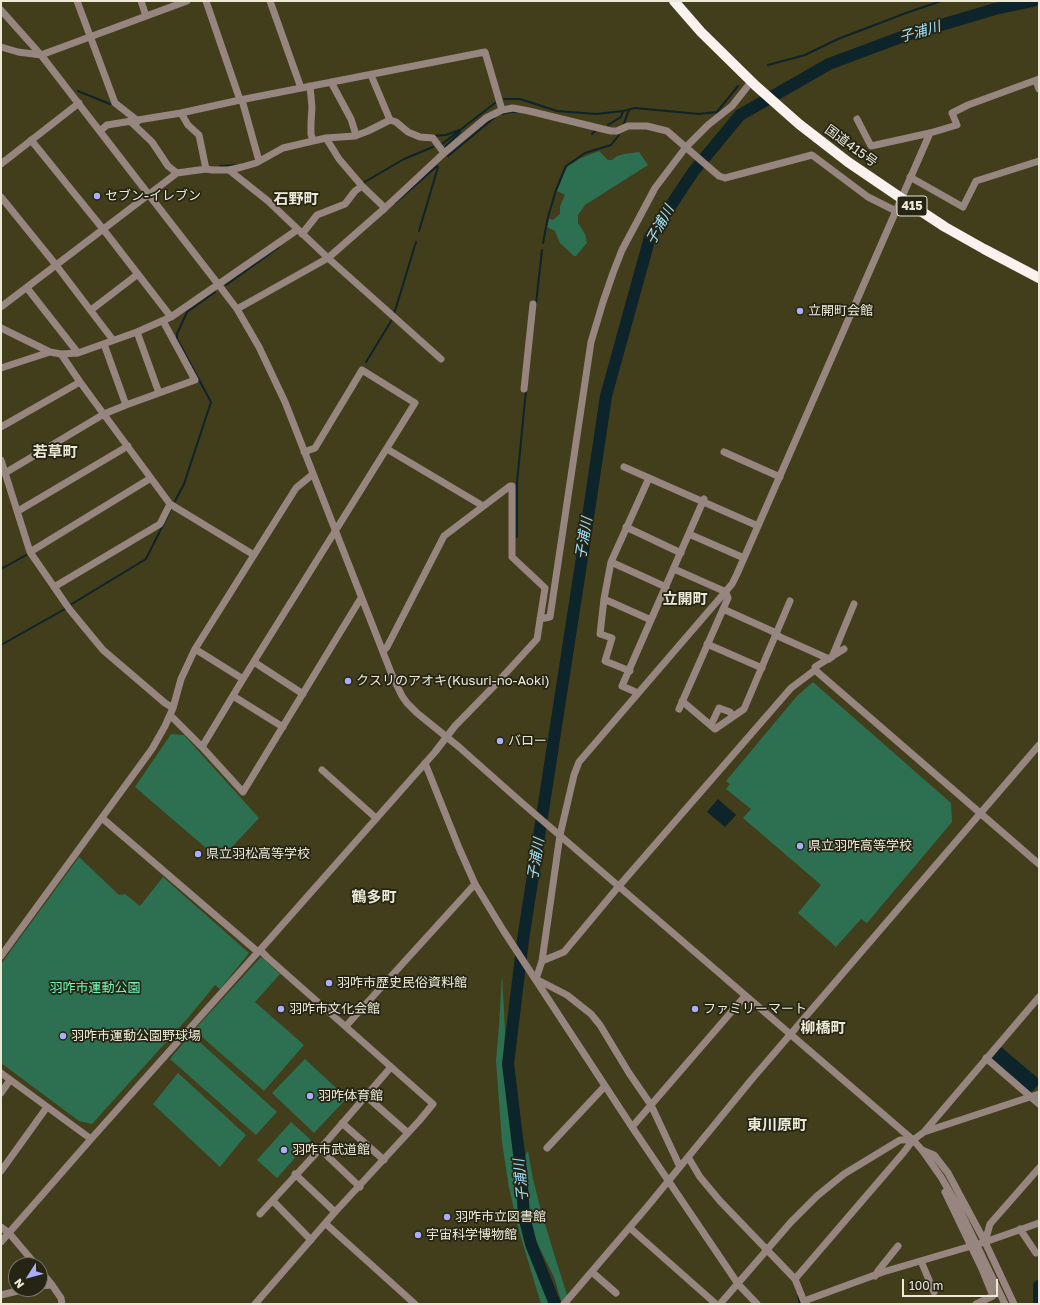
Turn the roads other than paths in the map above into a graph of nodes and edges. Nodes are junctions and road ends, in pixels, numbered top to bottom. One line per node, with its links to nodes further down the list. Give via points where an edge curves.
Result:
1 (77, 1): 9 (street)
2 (141, 1): 8 (street)
3 (187, 1): 8 (street)
4 (206, 1): 19 (street)
5 (270, 1): 17 (street)
6 (674, 1): 15 (highway, 国道415号 / 415, via 700,32)
7 (1, 10): 11 (street)
8 (146, 16): 9 (street)
9 (90, 36): 11 (street); 25 (street, via 114,103)
10 (1, 47): 11 (street)
11 (41, 54): 20 (street)
12 (371, 75): 14 (street); 21 (street, via 485,52); 24 (street)
13 (1037, 80): 18 (street); 27 (street, via 968,105 952,113 957,125)
14 (332, 82): 16 (street); 28 (street)
15 (753, 84): 32 (street, via 732,106 708,125); 44 (highway, 国道415号 / 415, via 848,162)
16 (310, 86): 17 (street); 31 (street)
17 (301, 88): 19 (street)
18 (1039, 89)
19 (241, 100): 22 (street); 34 (street)
20 (79, 104): 26 (street); 30 (street)
21 (502, 110): 32 (street, via 513,108 530,111 611,131 628,126 647,126 668,131); 33 (street, via 486,118)
22 (181, 113): 25 (street); 37 (street, via 199,135)
23 (857, 119): 27 (street, via 871,146)
24 (390, 120): 28 (street); 33 (street, via 408,132 420,137 433,138)
25 (135, 121): 26 (street, via 108,125); 39 (street, via 168,166)
26 (100, 131): 42 (street)
27 (930, 133): 40 (street)
28 (356, 135): 29 (street)
29 (326, 138): 31 (street); 41 (street, via 339,159)
30 (32, 140): 36 (street); 47 (street)
31 (313, 141): 34 (street, via 283,148)
32 (688, 148): 46 (street, via 719,176 725,178 812,155 868,197); 109 (street, via 655,188 622,250 603,302 591,342 550,617)
33 (444, 153): 45 (street)
34 (259, 161): 38 (street)
35 (1039, 161): 40 (street, via 976,181 962,207)
36 (1, 164)
37 (206, 168): 38 (street); 39 (street)
38 (229, 170): 48 (street, via 268,201)
39 (177, 173): 42 (street)
40 (910, 177): 44 (street)
41 (362, 186): 45 (street); 48 (street, via 345,204 317,215)
42 (149, 196): 47 (street); 53 (street)
43 (1, 197): 50 (street)
44 (901, 198): 46 (street); 52 (highway, 国道415号 / 415, via 978,246)
45 (385, 208): 49 (street)
46 (896, 211): 84 (street)
47 (103, 229): 50 (street); 51 (street)
48 (299, 232): 49 (street); 53 (street)
49 (328, 258): 57 (street); 68 (street)
50 (56, 265): 54 (street); 58 (street)
51 (138, 274): 58 (street); 59 (street)
52 (1039, 278)
53 (218, 284): 57 (street); 59 (street)
54 (27, 288): 56 (street); 66 (street)
55 (533, 304): 71 (street)
56 (1, 307)
57 (237, 309): 78 (street, via 259,347 285,402)
58 (91, 310): 63 (street)
59 (170, 317): 60 (street)
60 (163, 321): 62 (street); 72 (street, via 195,380)
61 (1, 328): 65 (street)
62 (137, 332): 63 (street); 72 (street)
63 (113, 340): 64 (street)
64 (104, 344): 66 (street); 73 (street)
65 (50, 352): 67 (street); 69 (street)
66 (78, 353): 67 (street)
67 (61, 354): 70 (street)
68 (441, 359)
69 (1, 368)
70 (80, 382): 74 (street); 75 (street)
71 (524, 389)
72 (159, 393): 73 (street)
73 (126, 405): 74 (street)
74 (104, 414): 76 (street); 82 (street)
75 (1, 427)
76 (128, 446): 85 (street); 90 (street)
77 (387, 449): 78 (street, via 416,403 362,370 315,448); 89 (street); 93 (street)
78 (304, 452): 83 (street)
79 (724, 452): 84 (street)
80 (1, 460): 82 (street)
81 (624, 467): 86 (street)
82 (6, 473): 90 (street)
83 (313, 474): 93 (street); 97 (street, via 296,488)
84 (780, 477): 91 (street)
85 (151, 478): 88 (street); 95 (street)
86 (649, 478): 87 (street); 92 (street)
87 (704, 501): 91 (street); 94 (street)
88 (170, 504): 97 (street); 101 (street, via 160,524)
89 (483, 506): 109 (street, via 512,486 512,558 545,588); 115 (street, via 444,536)
90 (18, 511): 95 (street)
91 (758, 526): 98 (street)
92 (626, 527): 96 (street); 99 (street)
93 (335, 530): 104 (street); 117 (street)
94 (690, 534): 96 (street); 98 (street)
95 (30, 552): 101 (street)
96 (681, 553): 100 (street)
97 (254, 555): 113 (street)
98 (744, 558): 103 (street)
99 (611, 562): 102 (street); 105 (street)
100 (674, 569): 102 (street); 103 (street)
101 (54, 587): 126 (street, via 103,650)
102 (666, 587): 110 (street)
103 (726, 592): 108 (street, via 728,598); 122 (street)
104 (362, 598): 115 (street); 123 (street)
105 (604, 599): 110 (street); 120 (street, via 600,634 612,638 605,661)
106 (790, 601): 111 (street)
107 (854, 604): 116 (street)
108 (723, 609): 111 (street); 112 (street)
109 (540, 619): 132 (street, via 537,638 533,644)
110 (651, 620): 120 (street)
111 (777, 634): 116 (street); 118 (street)
112 (707, 644): 118 (street); 125 (street)
113 (195, 649): 121 (street); 126 (street, via 181,679)
114 (844, 649): 116 (street)
115 (383, 651): 132 (street, via 396,685 407,703)
116 (831, 658): 119 (street)
117 (254, 662): 121 (street); 123 (street)
118 (762, 668): 129 (street, via 744,709)
119 (815, 670): 137 (street); 143 (street, via 792,688)
120 (630, 671): 122 (street, via 622,686)
121 (243, 679): 124 (street)
122 (638, 693): 140 (street, via 579,762)
123 (303, 694): 131 (street)
124 (233, 696): 131 (street); 134 (street)
125 (682, 701): 127 (street); 130 (street)
126 (173, 708): 128 (street)
127 (679, 709)
128 (170, 715): 134 (street); 138 (street, via 152,749)
129 (733, 716): 130 (street, via 715,729); 130 (street, via 719,708)
130 (711, 725)
131 (283, 727): 134 (street, via 243,792)
132 (447, 737): 135 (street); 140 (street)
133 (1039, 745): 137 (street)
134 (202, 747)
135 (425, 763): 139 (street); 142 (street)
136 (322, 770): 139 (street)
137 (980, 813): 141 (street); 151 (street)
138 (102, 818): 144 (street); 145 (street)
139 (376, 818): 144 (street)
140 (558, 833): 143 (street); 146 (street)
141 (1039, 864)
142 (475, 884): 147 (street); 150 (street)
143 (619, 886): 146 (street, via 564,952); 148 (street)
144 (259, 951): 150 (street); 168 (street)
145 (1, 956)
146 (542, 961): 147 (street)
147 (536, 979): 156 (street); 161 (street, via 567,996 591,1014)
148 (745, 996): 151 (street); 161 (street)
149 (1039, 997): 152 (street)
150 (346, 1026): 153 (street)
151 (790, 1034): 169 (street); 173 (street)
152 (986, 1058): 160 (street); 166 (street)
153 (392, 1067): 159 (street); 167 (street, via 433,1104)
154 (1, 1073): 155 (street)
155 (10, 1080): 157 (street); 163 (street)
156 (604, 1086): 165 (street); 170 (street)
157 (1, 1093)
158 (1039, 1094): 160 (street)
159 (366, 1096): 164 (street); 167 (street)
160 (1030, 1096): 162 (street); 166 (street)
161 (651, 1104): 165 (street); 175 (street)
162 (1039, 1104)
163 (47, 1107): 168 (street); 177 (street)
164 (342, 1123): 171 (street); 174 (street)
165 (632, 1127): 179 (street)
166 (924, 1132): 169 (street)
167 (408, 1133): 174 (street)
168 (91, 1139): 189 (street)
169 (913, 1140): 172 (street); 195 (street, via 900,1140 844,1174 803,1208); 201 (street)
170 (547, 1148)
171 (320, 1149): 178 (street); 180 (street)
172 (922, 1150): 192 (street, via 934,1155 948,1173); 194 (street); 219 (street, via 959,1208)
173 (688, 1157): 175 (street); 195 (street, via 700,1177 720,1201)
174 (384, 1160): 180 (street)
175 (680, 1167): 179 (street)
176 (1039, 1168): 192 (street, via 990,1224)
177 (1, 1171)
178 (295, 1174): 181 (street); 182 (street)
179 (668, 1182): 187 (street); 203 (street)
180 (360, 1187): 182 (street)
181 (273, 1202): 183 (street); 190 (street)
182 (335, 1212): 185 (street)
183 (260, 1214)
184 (1039, 1223): 188 (street)
185 (326, 1224): 190 (street); 210 (street)
186 (1, 1226): 189 (street)
187 (630, 1228): 199 (street); 215 (street)
188 (1020, 1229): 192 (street); 196 (street)
189 (9, 1234): 191 (street); 197 (street)
190 (311, 1240): 213 (street)
191 (1, 1242)
192 (985, 1242): 194 (street); 206 (street)
193 (898, 1246): 200 (street)
194 (971, 1246): 198 (street); 209 (street)
195 (767, 1250): 201 (street); 203 (street)
196 (1036, 1253)
197 (29, 1257)
198 (921, 1261): 200 (street); 207 (street)
199 (592, 1272): 208 (street); 214 (street)
200 (875, 1276): 211 (street)
201 (795, 1279): 211 (street)
202 (48, 1280): 205 (street)
203 (738, 1284): 216 (street); 217 (street)
204 (48, 1285): 205 (street)
205 (52, 1285): 212 (street)
206 (1007, 1290): 209 (street); 220 (street)
207 (934, 1292)
208 (616, 1293)
209 (993, 1296): 218 (street)
210 (412, 1303)
211 (805, 1303)
212 (62, 1304)
213 (255, 1304)
214 (564, 1304)
215 (716, 1304)
216 (720, 1304)
217 (757, 1304)
218 (976, 1304)
219 (1005, 1304)
220 (1014, 1304)

